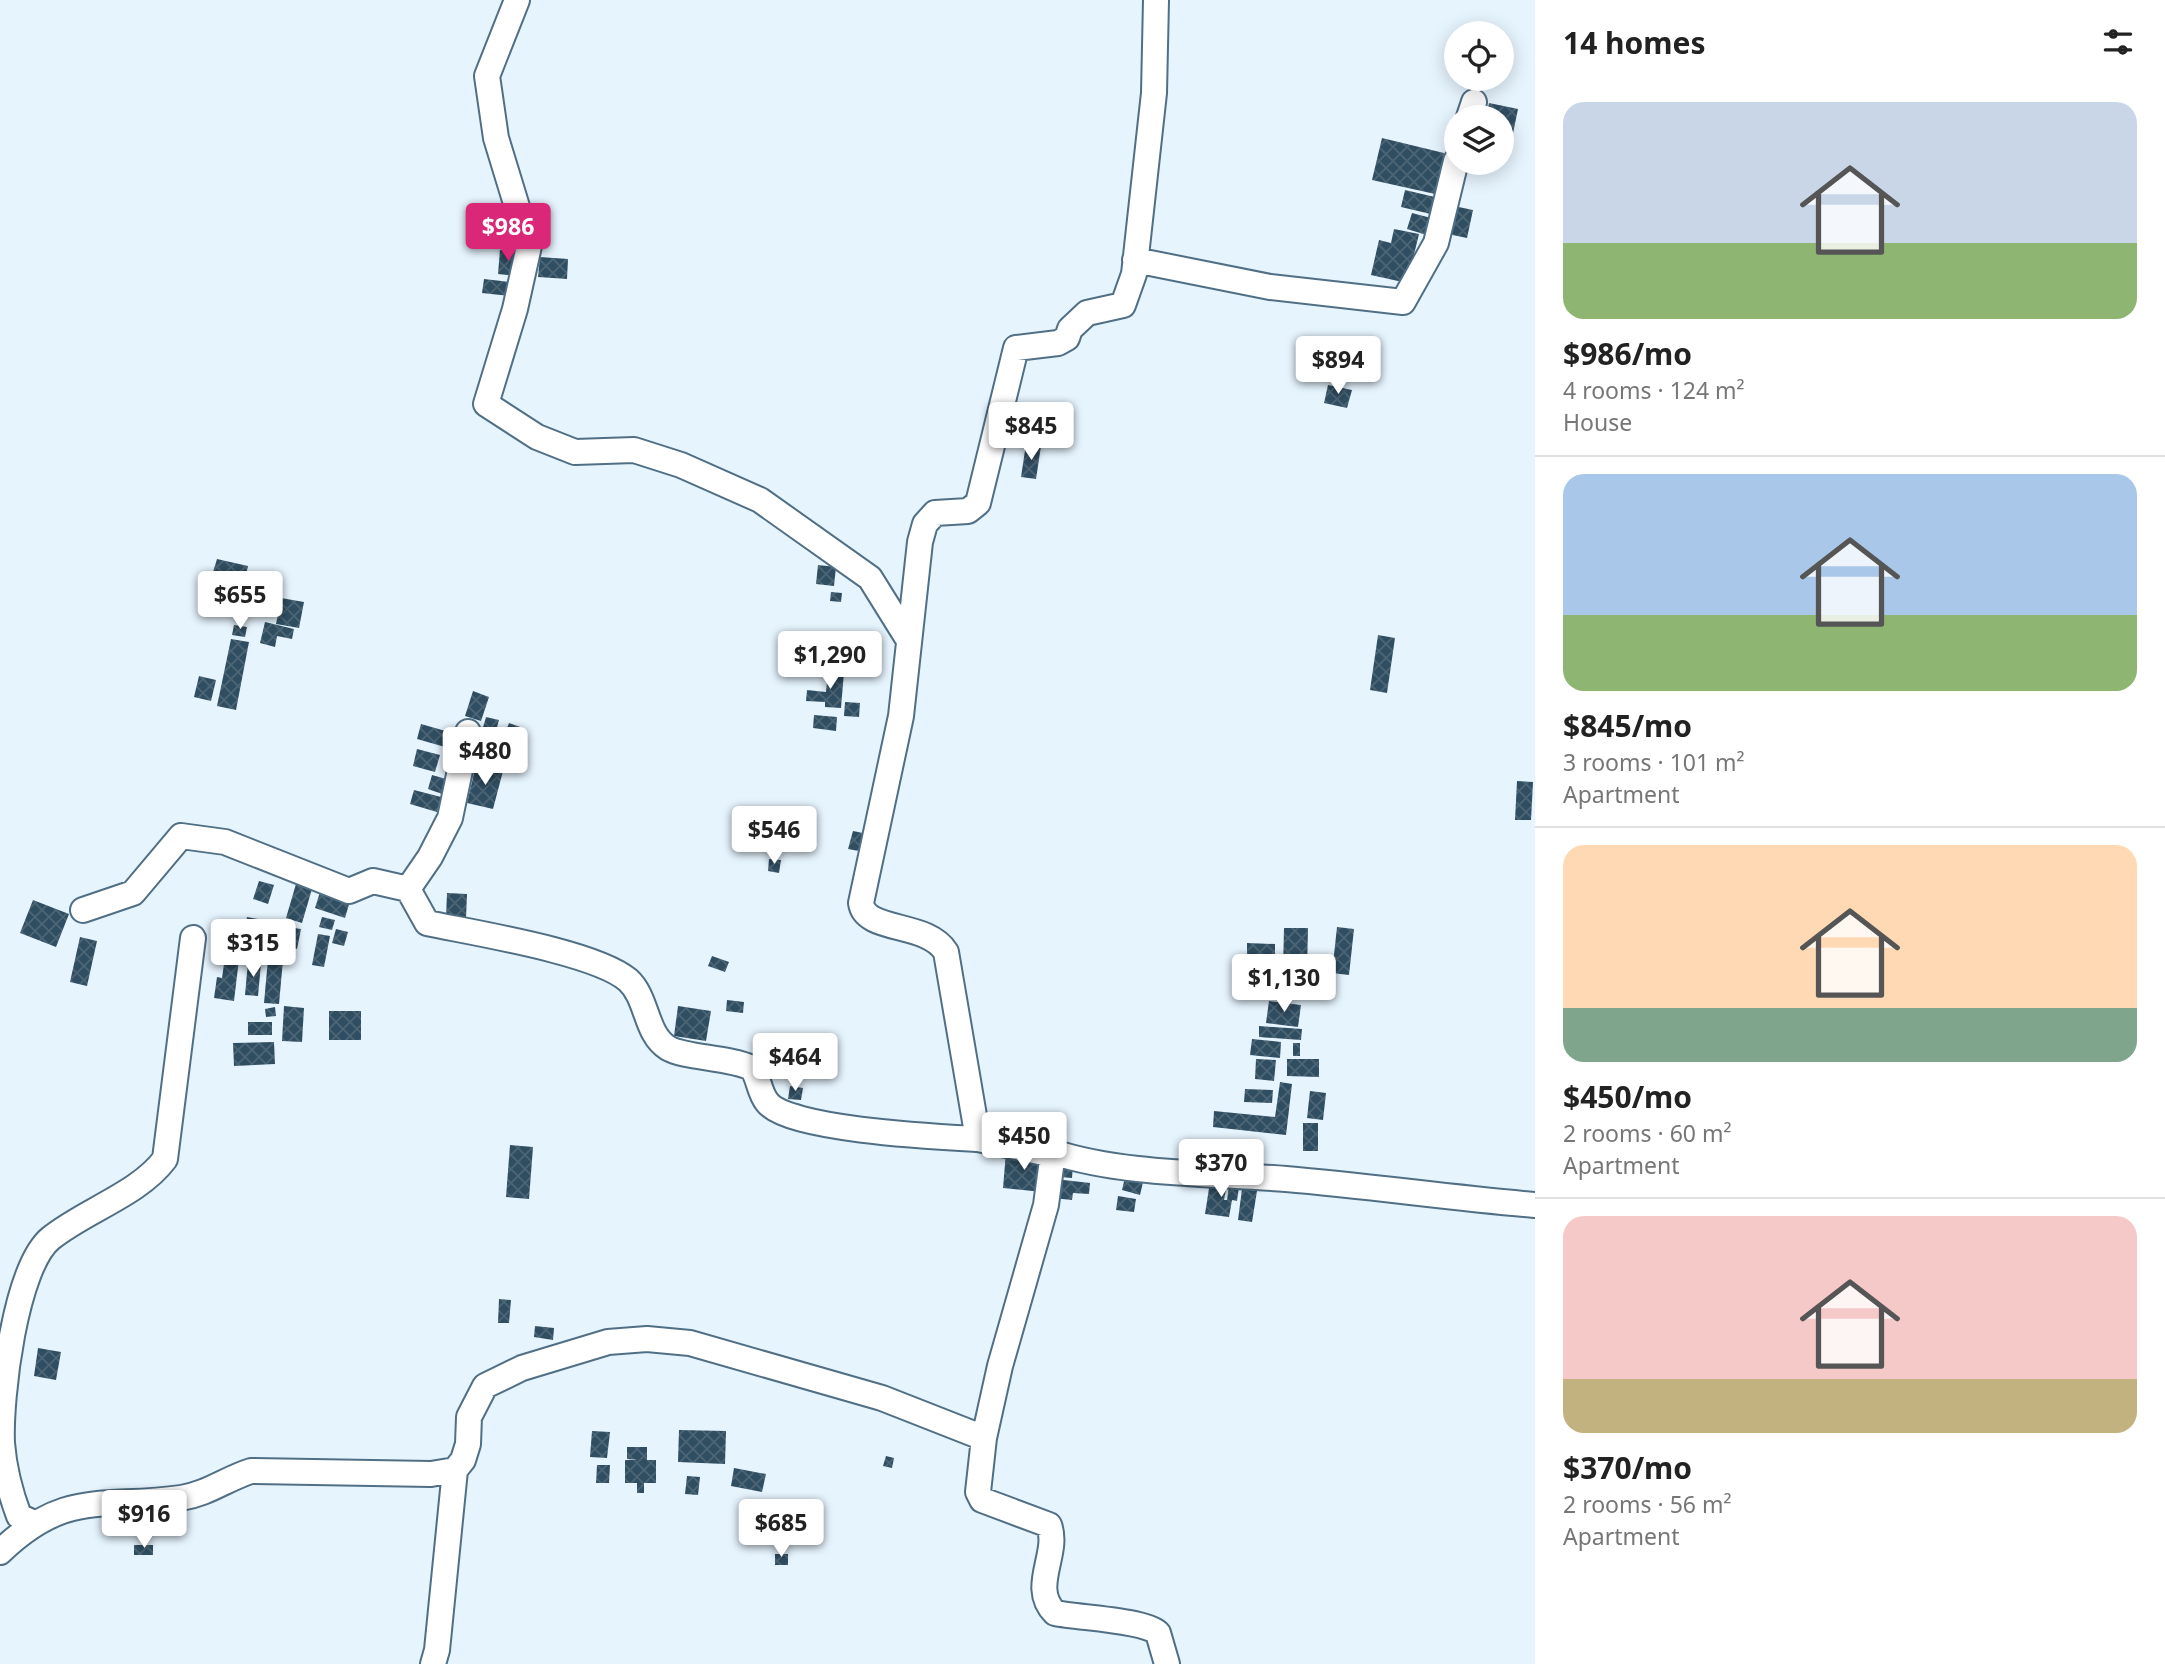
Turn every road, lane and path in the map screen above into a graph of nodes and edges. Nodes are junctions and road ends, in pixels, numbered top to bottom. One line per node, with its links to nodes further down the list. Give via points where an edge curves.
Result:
1 (517, 0): 5 (street, via 487,76 496,138 529,246 486,404 537,437 575,452 634,450 760,500 870,578)
2 (1156, 0): 4 (street, via 1154,93)
3 (1452, 175): 4 (street, via 1436,243 1403,302 1259,286)
4 (1135, 260): 5 (street, via 1123,306 1087,313 1058,343 1016,348 978,503 968,511 934,513 925,524)
5 (908, 639): 10 (street, via 901,716 862,911 870,919 922,932 946,952)
6 (468, 732): 7 (street, via 450,818)
7 (408, 889): 8 (street, via 373,881 349,891 225,842 181,836 133,893); 10 (street, via 427,923 579,957 627,979 668,1048 752,1068 767,1103 778,1110 825,1124)
8 (83, 910)
9 (193, 938): 15 (street, via 165,1159 154,1174 48,1240 31,1268 13,1326 2,1442 7,1481 19,1516)
10 (978, 1139): 11 (street)
11 (1053, 1152): 12 (street, via 1153,1169); 13 (street, via 1046,1205)
12 (1535, 1205)
13 (984, 1437): 14 (street, via 883,1398 690,1343 647,1339 608,1342 522,1367 485,1386 469,1417 468,1444); 18 (street, via 977,1483 982,1500 1049,1525 1052,1539 1043,1586 1050,1608 1086,1620 1142,1624 1162,1640)
14 (455, 1470): 15 (street, via 431,1474 251,1471 208,1492 83,1504); 17 (street)
15 (34, 1523): 16 (street)
16 (0, 1552)
17 (433, 1664)
18 (1167, 1664)

